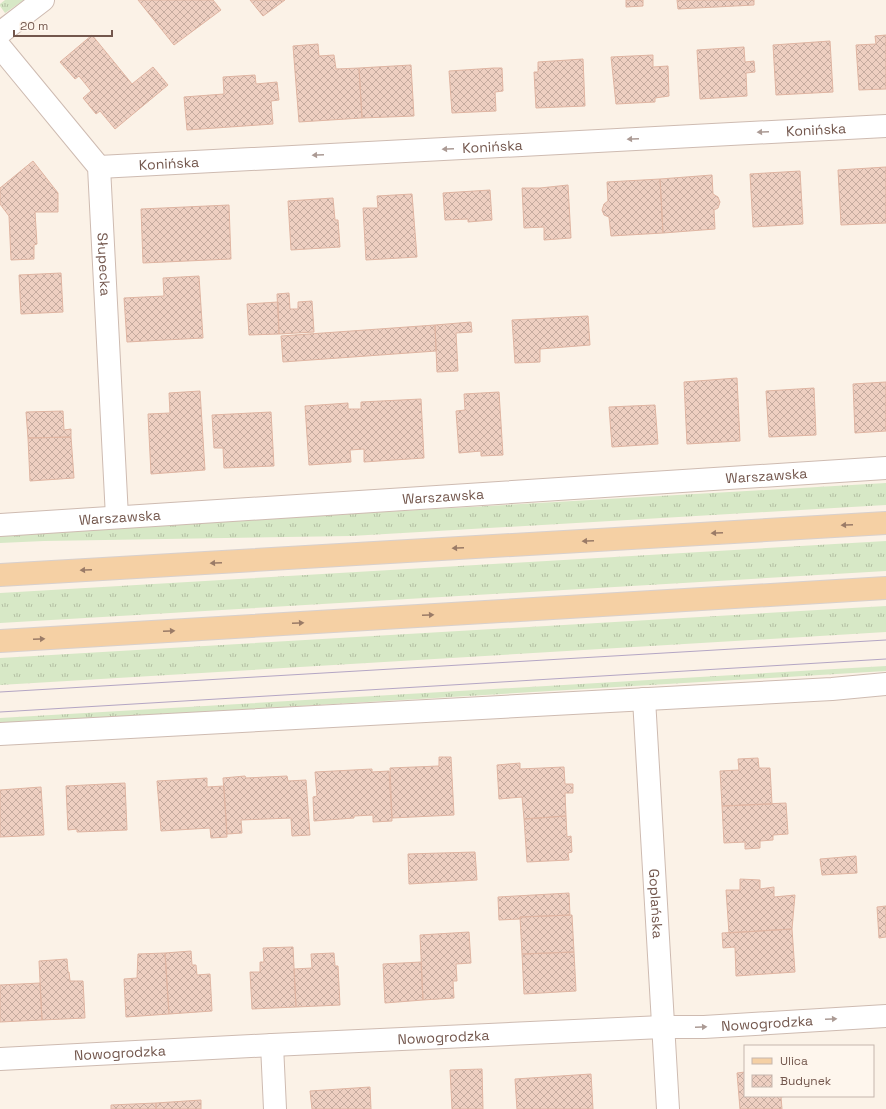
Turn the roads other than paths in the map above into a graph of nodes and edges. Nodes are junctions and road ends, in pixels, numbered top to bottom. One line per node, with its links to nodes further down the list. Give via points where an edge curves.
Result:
1 (43, 0): 2 (street)
2 (0, 33)
3 (0, 47): 5 (street)
4 (886, 126): 5 (street, Konińska, one-way to 5)
5 (99, 167): 7 (street, Słupecka)
6 (886, 468): 7 (street, Warszawska)
7 (117, 517): 9 (street, Warszawska)
8 (886, 523): 10 (main road, one-way to 10)
9 (0, 525)
10 (0, 576)
11 (886, 588): 12 (main road, one-way to 11)
12 (0, 641)
13 (886, 684): 14 (street)
14 (644, 699): 15 (street); 17 (street, Goplańska)
15 (0, 734)
16 (886, 1016): 17 (street, Nowogrodzka, one-way to 16, via 704,1027)
17 (662, 1027): 18 (street, Nowogrodzka); 21 (street, Goplańska)
18 (272, 1045): 19 (street, Nowogrodzka); 20 (street)
19 (0, 1059)
20 (275, 1109)
21 (668, 1109)

